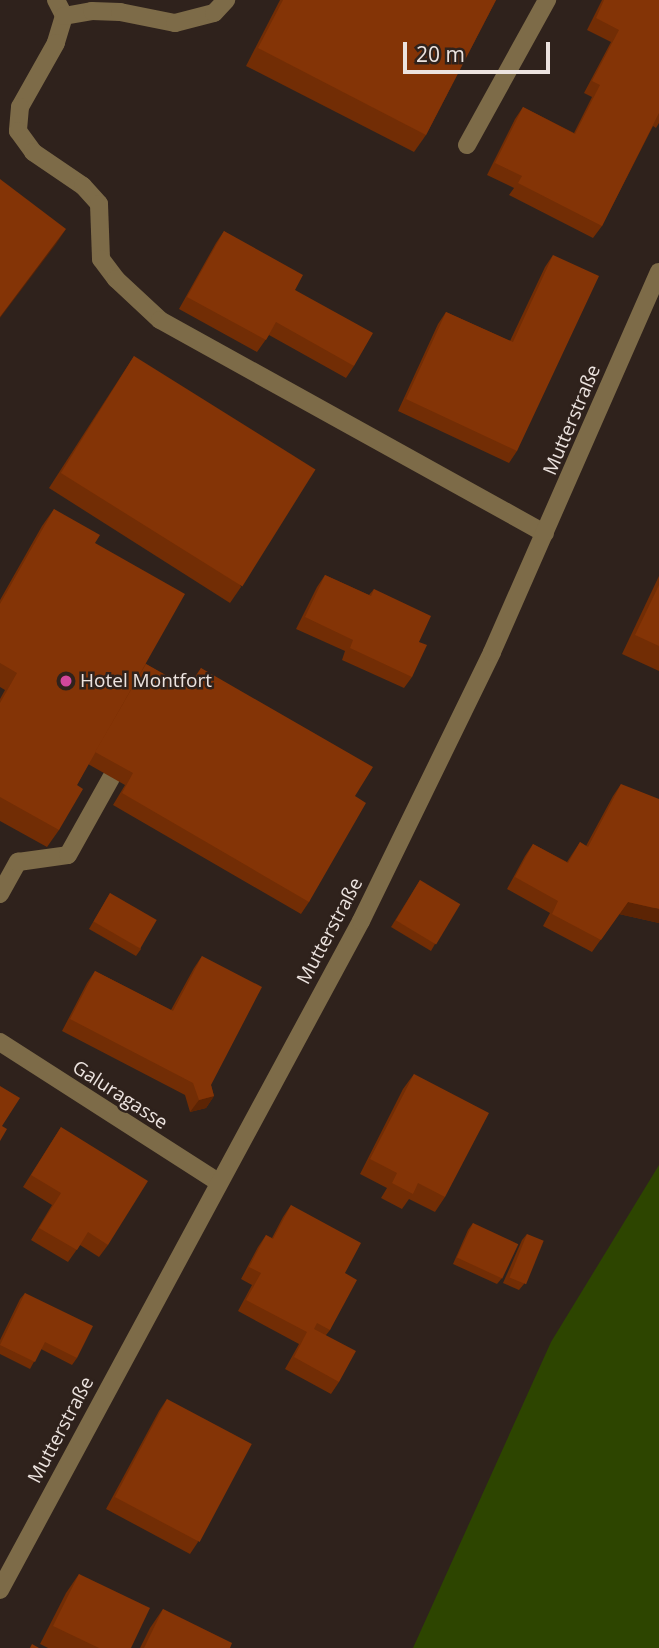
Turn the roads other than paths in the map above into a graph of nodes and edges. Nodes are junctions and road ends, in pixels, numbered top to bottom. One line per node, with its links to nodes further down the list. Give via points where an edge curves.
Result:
1 (226, 0): 3 (street, via 214,13 175,23 120,12)
2 (547, 0): 4 (street)
3 (60, 8): 6 (street, via 56,43 20,107 18,131 33,152 83,186 99,204 101,259 116,279 160,320)
4 (467, 145)
5 (659, 272): 6 (street, Mutterstraße)
6 (545, 533): 10 (street, Mutterstraße, via 360,921)
7 (111, 778): 8 (street, via 68,855 18,862)
8 (0, 894)
9 (0, 1042): 10 (street, Galuragasse)
10 (218, 1182): 11 (street, Mutterstraße)
11 (0, 1590)

